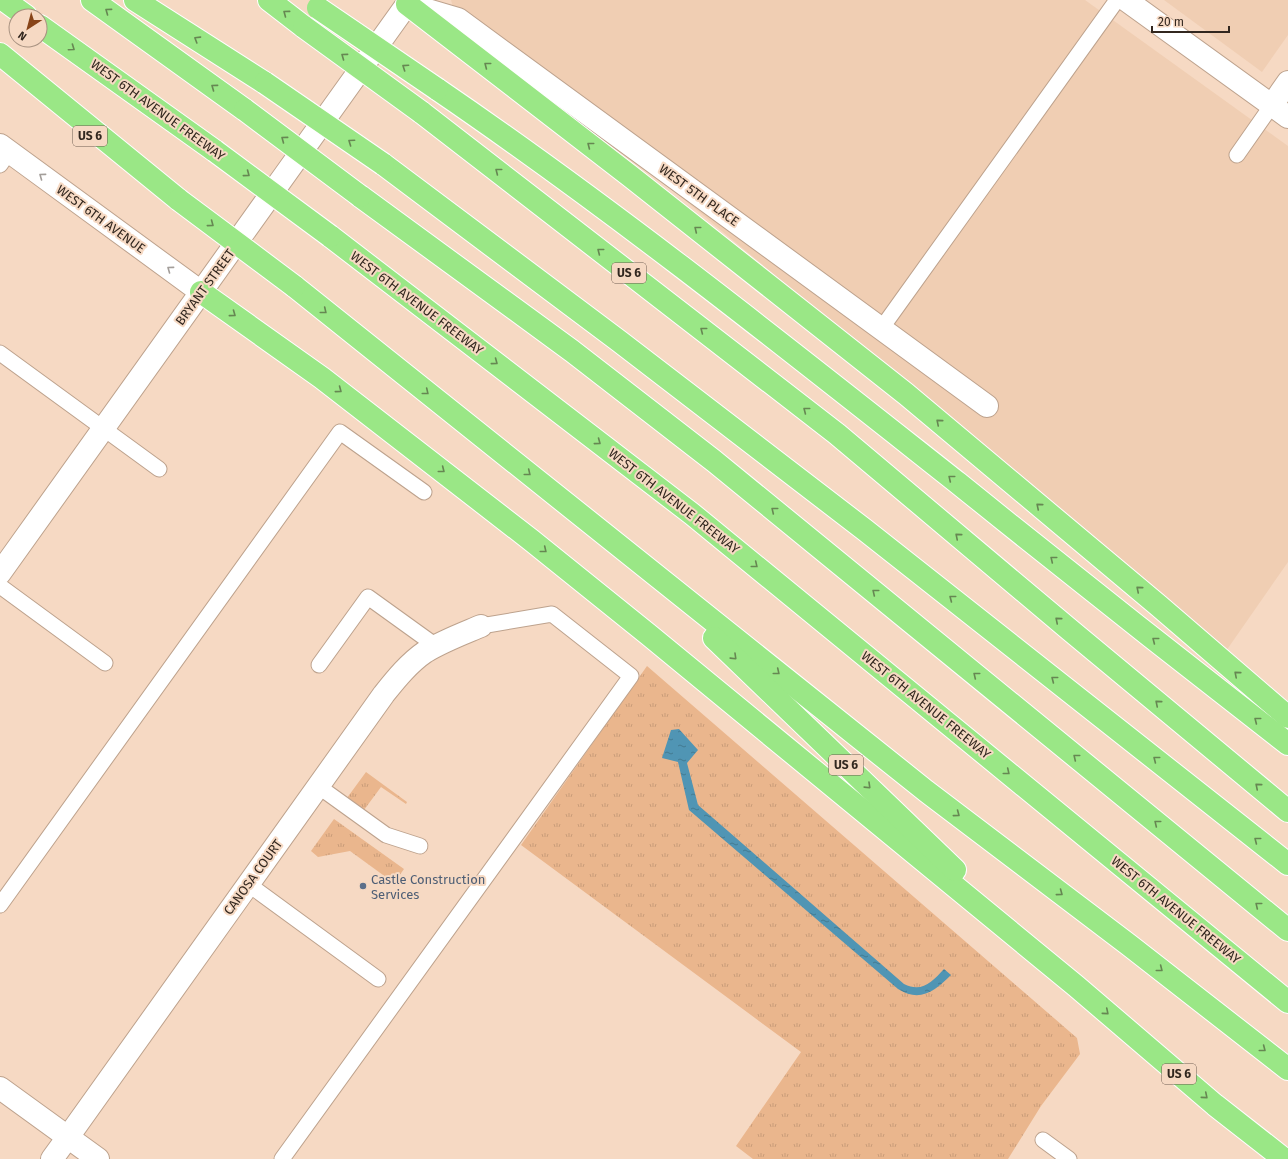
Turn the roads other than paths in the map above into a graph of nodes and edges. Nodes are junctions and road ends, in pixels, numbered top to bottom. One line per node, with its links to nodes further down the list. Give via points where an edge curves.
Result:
1 (4, 0): 9 (highway)
2 (92, 0): 40 (highway, one-way to 2, bridge, via 714,461 572,351)
3 (134, 0): 37 (highway, one-way to 3, bridge, via 620,341 383,164 265,83)
4 (269, 0): 35 (highway, US 6, one-way to 4, bridge, via 837,434 421,112)
5 (1117, 0): 19 (lane)
6 (1126, 0): 14 (street)
7 (406, 1): 18 (street, BRYANT STREET); 19 (street, WEST 5TH PLACE, via 458,19); 32 (highway, one-way to 7, via 906,394)
8 (312, 4): 33 (highway, one-way to 8, bridge, via 775,338 630,227 479,117)
9 (15, 8)
10 (48, 32): 43 (highway, WEST 6TH AVENUE FREEWAY, one-way to 43, bridge, via 330,236 692,514)
11 (0, 54): 17 (highway)
12 (0, 71): 17 (highway, US 6)
13 (1288, 82): 14 (street)
14 (1280, 111): 16 (lane)
15 (3, 154): 18 (street, WEST 6TH AVENUE, one-way to 15)
16 (1237, 155)
17 (180, 200): 25 (highway, US 6, one-way to 25, bridge, via 294,286)
18 (201, 292): 22 (street, BRYANT STREET); 42 (highway, one-way to 42, via 322,378 531,540)
19 (881, 329): 21 (street, WEST 5TH PLACE)
20 (0, 353): 22 (lane)
21 (987, 406)
22 (104, 429): 23 (lane); 26 (street, BRYANT STREET)
23 (159, 469)
24 (424, 492): 39 (lane, via 340,432)
25 (616, 543): 42 (highway, US 6, one-way to 42); 44 (highway, one-way to 44, via 926,791)
26 (0, 573)
27 (0, 586): 30 (lane)
28 (481, 626): 29 (street, CANOSA COURT); 50 (lane, via 552,614 631,676)
29 (436, 646): 31 (lane, via 368,597); 34 (street, CANOSA COURT, via 413,662 384,694)
30 (105, 663)
31 (319, 665)
32 (1288, 717)
33 (1288, 744)
34 (318, 786): 36 (lane, via 386,835); 38 (street, CANOSA COURT)
35 (1288, 810)
36 (420, 846)
37 (1288, 864)
38 (248, 884): 41 (lane); 46 (street, CANOSA COURT)
39 (0, 905)
40 (1288, 930)
41 (378, 979)
42 (1076, 986): 52 (highway, US 6, one-way to 52, via 1215,1105)
43 (1288, 1002)
44 (1288, 1068)
45 (0, 1088): 46 (street)
46 (68, 1137): 48 (street, CANOSA COURT); 49 (street)
47 (1043, 1140): 51 (lane)
48 (52, 1159)
49 (98, 1159)
50 (282, 1159)
51 (1069, 1159)
52 (1284, 1159)

